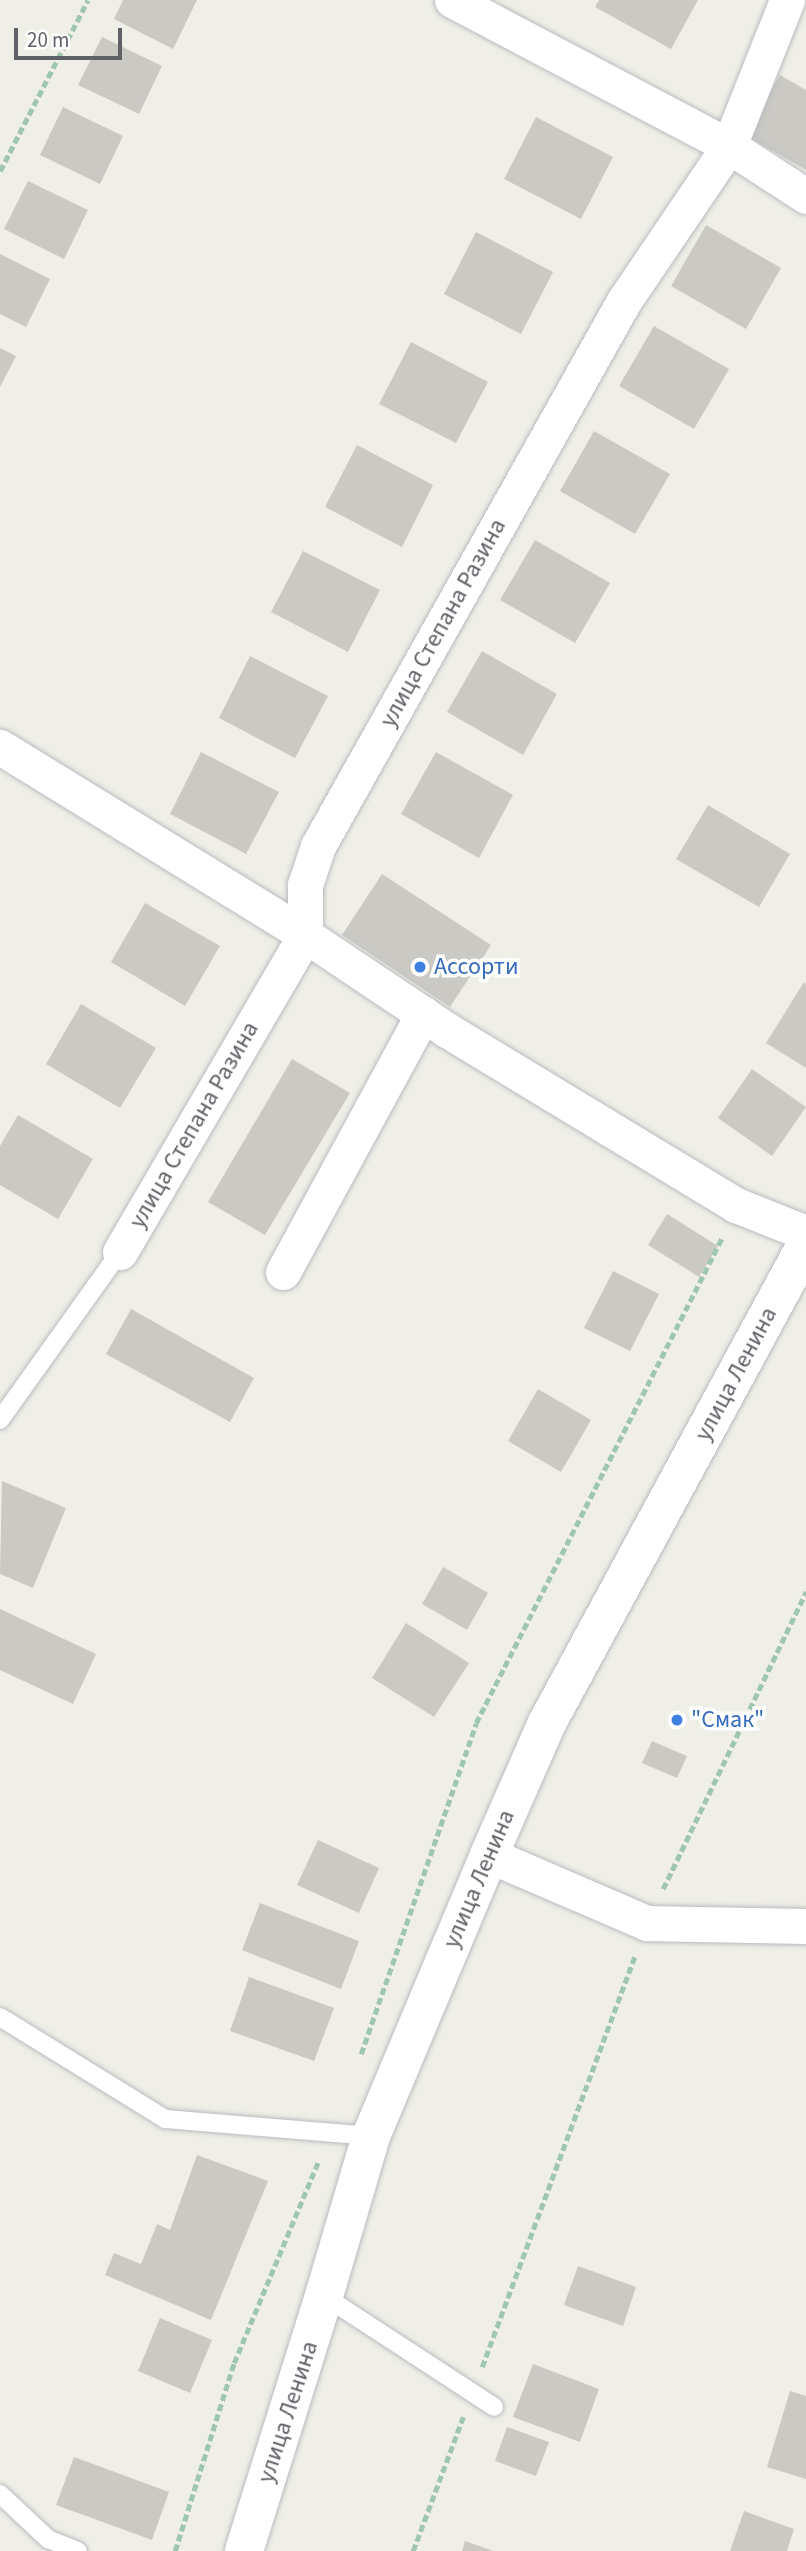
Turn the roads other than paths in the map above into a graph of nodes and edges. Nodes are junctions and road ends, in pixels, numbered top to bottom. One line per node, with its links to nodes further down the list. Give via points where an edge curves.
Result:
1 (452, 0): 3 (street)
2 (787, 0): 3 (street, улица Степана Разина)
3 (729, 146): 4 (street); 6 (street, улица Степана Разина, via 624,301 318,846 305,885)
4 (806, 196)
5 (0, 747): 6 (street)
6 (305, 935): 7 (street); 10 (street, улица Степана Разина)
7 (423, 1014): 8 (street, via 736,1205); 11 (street)
8 (806, 1233)
9 (806, 1245): 13 (main road, улица Ленина, via 547,1723)
10 (120, 1252): 12 (lane)
11 (284, 1272)
12 (0, 1420)
13 (489, 1855): 14 (street, via 647,1923); 16 (main road, улица Ленина)
14 (806, 1926)
15 (0, 2017): 16 (lane, via 165,2119)
16 (371, 2136): 17 (main road, улица Ленина)
17 (324, 2296): 18 (lane); 21 (main road, улица Ленина)
18 (494, 2407)
19 (0, 2494): 20 (lane, via 48,2539)
20 (78, 2551)
21 (244, 2551)

